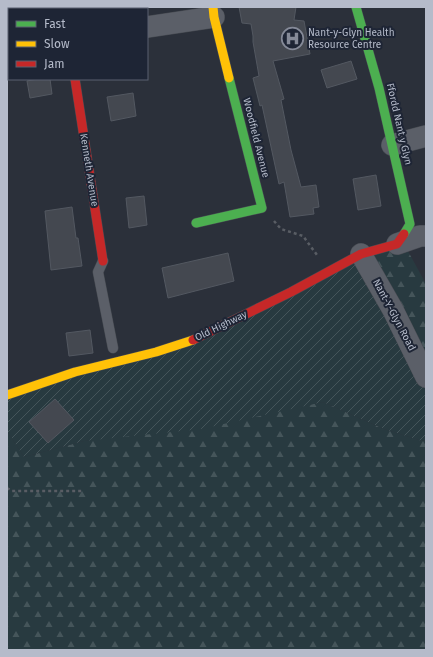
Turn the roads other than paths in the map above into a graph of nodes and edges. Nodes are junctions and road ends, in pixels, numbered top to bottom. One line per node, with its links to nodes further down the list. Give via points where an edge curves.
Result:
1 (356, 7): 6 (street, Ffordd Nant y Glyn, via 367,40)
2 (213, 12): 3 (street); 7 (street, Woodfield Avenue, via 262,208)
3 (148, 27)
4 (75, 80): 11 (street, Kenneth Avenue)
5 (426, 136): 6 (street)
6 (392, 144): 9 (street, Ffordd Nant y Glyn, via 410,224)
7 (196, 223)
8 (426, 236): 9 (street, Old Highway)
9 (397, 244): 10 (street, Old Highway)
10 (361, 254): 13 (street, Nant-Y-Glyn Road); 14 (street, Old Highway, via 191,341 75,372)
11 (104, 261): 12 (lane, via 98,272)
12 (113, 348)
13 (426, 377)
14 (7, 395)

